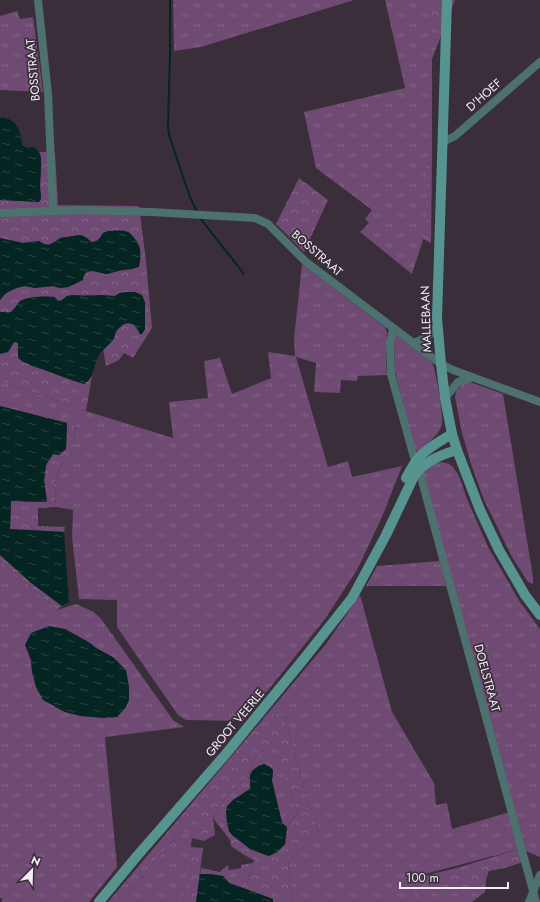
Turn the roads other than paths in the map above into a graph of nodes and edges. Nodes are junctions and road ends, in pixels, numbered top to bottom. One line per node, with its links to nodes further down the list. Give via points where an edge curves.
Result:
1 (38, 0): 5 (street, BOSSTRAAT, via 48,94)
2 (447, 0): 4 (main road, MALLEBAAN)
3 (540, 62): 4 (street, D'HOEF, via 455,136)
4 (443, 142): 7 (main road, MALLEBAAN)
5 (53, 211): 6 (street, BOSSTRAAT); 8 (street, BOSSTRAAT, via 144,212 255,218 268,224 306,262)
6 (0, 213)
7 (437, 328): 9 (street, via 429,336); 10 (main road, MALLEBAAN)
8 (393, 329): 9 (street, BOSSTRAAT); 16 (street, DOELSTRAAT, via 390,343 391,374)
9 (413, 342): 10 (street, BOSSTRAAT)
10 (441, 364): 11 (street, BOSSTRAAT); 12 (main road, MALLEBAAN)
11 (473, 377): 12 (street, via 458,382); 13 (street, BOSSTRAAT)
12 (445, 398): 14 (main road, MALLEBAAN)
13 (540, 402)
14 (452, 434): 15 (main road, MALLEBAAN); 16 (main road, GROOT VEERLE, via 420,457)
15 (457, 450): 16 (main road, GROOT VEERLE, via 444,453); 17 (main road, MALLEBAAN, via 480,510 499,550 524,595)
16 (417, 466): 19 (street, DOELSTRAAT); 20 (main road, GROOT VEERLE, via 386,535 352,598 225,755)
17 (540, 615)
18 (540, 875): 19 (street)
19 (533, 893): 21 (street); 22 (street, DOELSTRAAT)
20 (99, 902)
21 (529, 902)
22 (536, 902)

